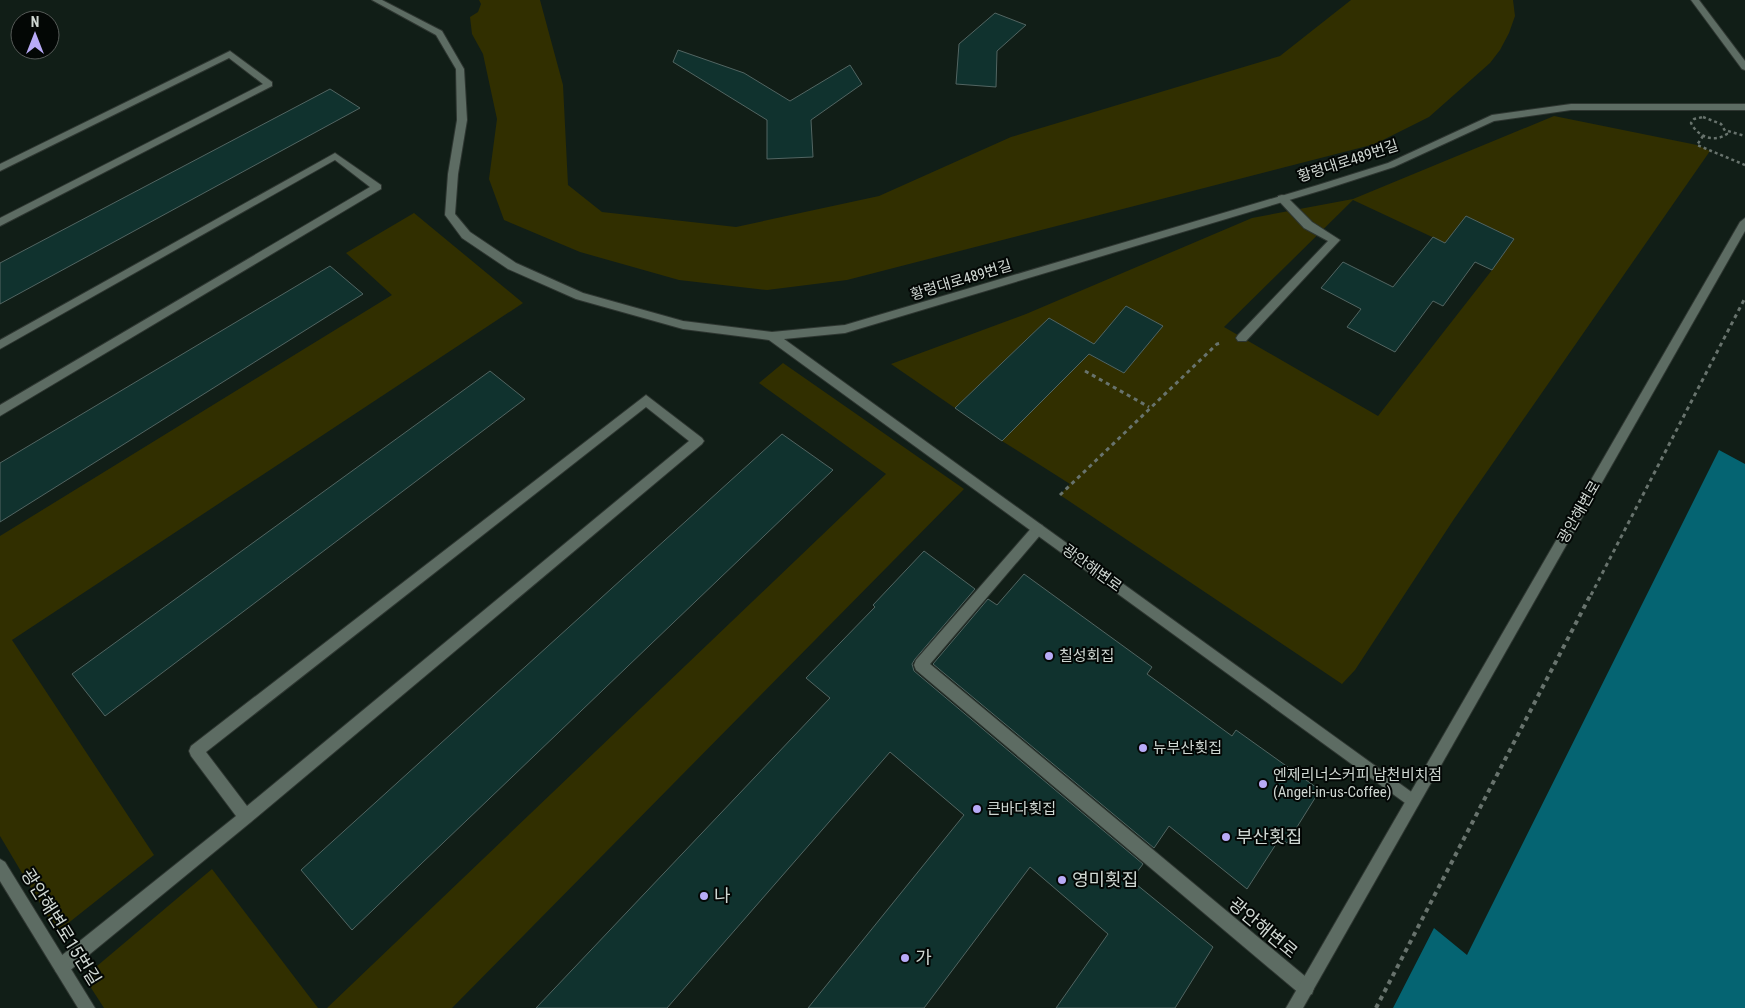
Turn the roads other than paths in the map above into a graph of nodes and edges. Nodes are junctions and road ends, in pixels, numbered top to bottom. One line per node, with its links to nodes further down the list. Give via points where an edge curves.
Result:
1 (376, 0): 9 (street, 황령대로489번길, via 439,33 460,69 462,120 450,215 466,235 512,266 580,296 683,325)
2 (1695, 0): 3 (street)
3 (1745, 67)
4 (1745, 106): 6 (street, 황령대로489번길, via 1571,107 1492,118 1392,165)
5 (0, 168): 7 (street, via 230,54 269,84)
6 (1282, 198): 9 (street, 황령대로489번길, via 845,329); 10 (street, via 1308,225 1335,240)
7 (0, 222)
8 (1745, 222): 14 (street, 광안해변로)
9 (772, 336): 13 (street, 광안해변로)
10 (1242, 338)
11 (0, 345): 12 (street, via 335,156 377,187)
12 (0, 411)
13 (1038, 529): 14 (street, 광안해변로); 18 (street, 광안해변로, via 921,665)
14 (1412, 801): 18 (street, 광안해변로)
15 (246, 817): 15 (street, via 537,575 698,441 646,400 196,751); 17 (street)
16 (0, 867): 17 (street, 광안해변로15번길)
17 (62, 966): 19 (street, 광안해변로15번길)
18 (1306, 988): 20 (street, 광안해변로)
19 (87, 1008)
20 (1294, 1008)

